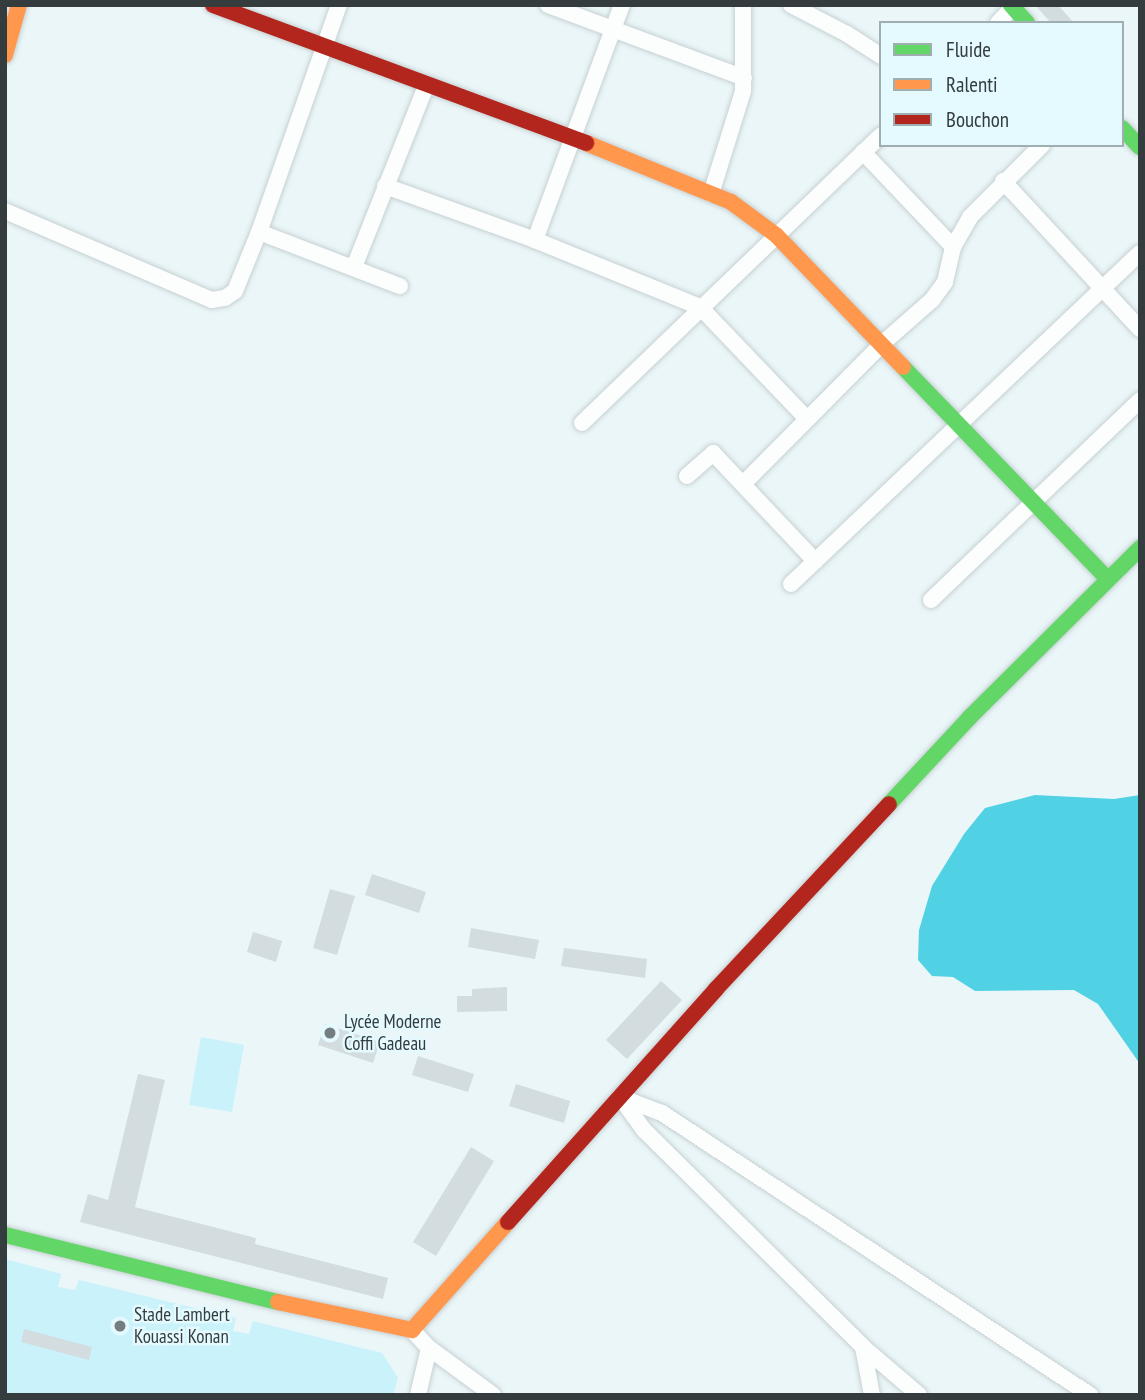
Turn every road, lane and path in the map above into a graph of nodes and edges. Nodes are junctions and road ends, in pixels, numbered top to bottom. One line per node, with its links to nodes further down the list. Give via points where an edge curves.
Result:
1 (19, 5): 13 (street)
2 (214, 5): 12 (street)
3 (339, 5): 12 (street)
4 (548, 5): 11 (street)
5 (622, 5): 11 (street)
6 (743, 5): 15 (street)
7 (792, 5): 14 (street)
8 (1013, 6): 9 (street); 10 (street)
9 (1001, 21)
10 (1025, 21)
11 (614, 29): 15 (street); 18 (street)
12 (325, 46): 16 (street); 27 (street)
13 (5, 55)
14 (879, 55)
15 (744, 78): 25 (street)
16 (427, 84): 18 (street); 24 (street)
17 (1124, 130): 21 (street)
18 (572, 137): 25 (street); 29 (street)
19 (879, 137): 22 (street)
20 (1040, 147): 23 (street)
21 (1140, 147)
22 (863, 152): 28 (street); 30 (street)
23 (1003, 181): 30 (street, via 970,217); 34 (street)
24 (385, 186): 29 (street); 32 (street)
25 (711, 194): 28 (street, via 731,202)
26 (5, 211): 27 (street, via 212,300 235,290)
27 (259, 232): 32 (street)
28 (776, 234): 35 (street); 37 (street)
29 (535, 240): 35 (street)
30 (953, 247): 37 (street, via 945,282 932,300)
31 (1140, 253): 34 (street)
32 (354, 267): 33 (street)
33 (400, 286)
34 (1103, 289): 36 (street); 41 (street)
35 (700, 307): 39 (street); 40 (street)
36 (1140, 329)
37 (883, 344): 39 (street); 41 (street)
38 (1140, 400): 44 (street)
39 (807, 419): 43 (street)
40 (582, 423)
41 (961, 423): 44 (street); 46 (street)
42 (687, 476): 43 (street, via 713,453)
43 (743, 484): 46 (street)
44 (1034, 501): 47 (street); 49 (street)
45 (1140, 548): 47 (street)
46 (815, 561): 48 (street)
47 (1108, 579): 50 (street, via 960,727)
48 (792, 584)
49 (930, 600)
50 (620, 1097): 52 (street); 53 (street, via 644,1130); 59 (street, via 663,1113)
51 (5, 1235): 52 (street)
52 (412, 1330): 54 (street)
53 (863, 1347): 57 (street); 58 (street)
54 (429, 1349): 55 (street); 56 (street)
55 (418, 1395)
56 (493, 1395)
57 (872, 1395)
58 (919, 1395)
59 (1090, 1395)

